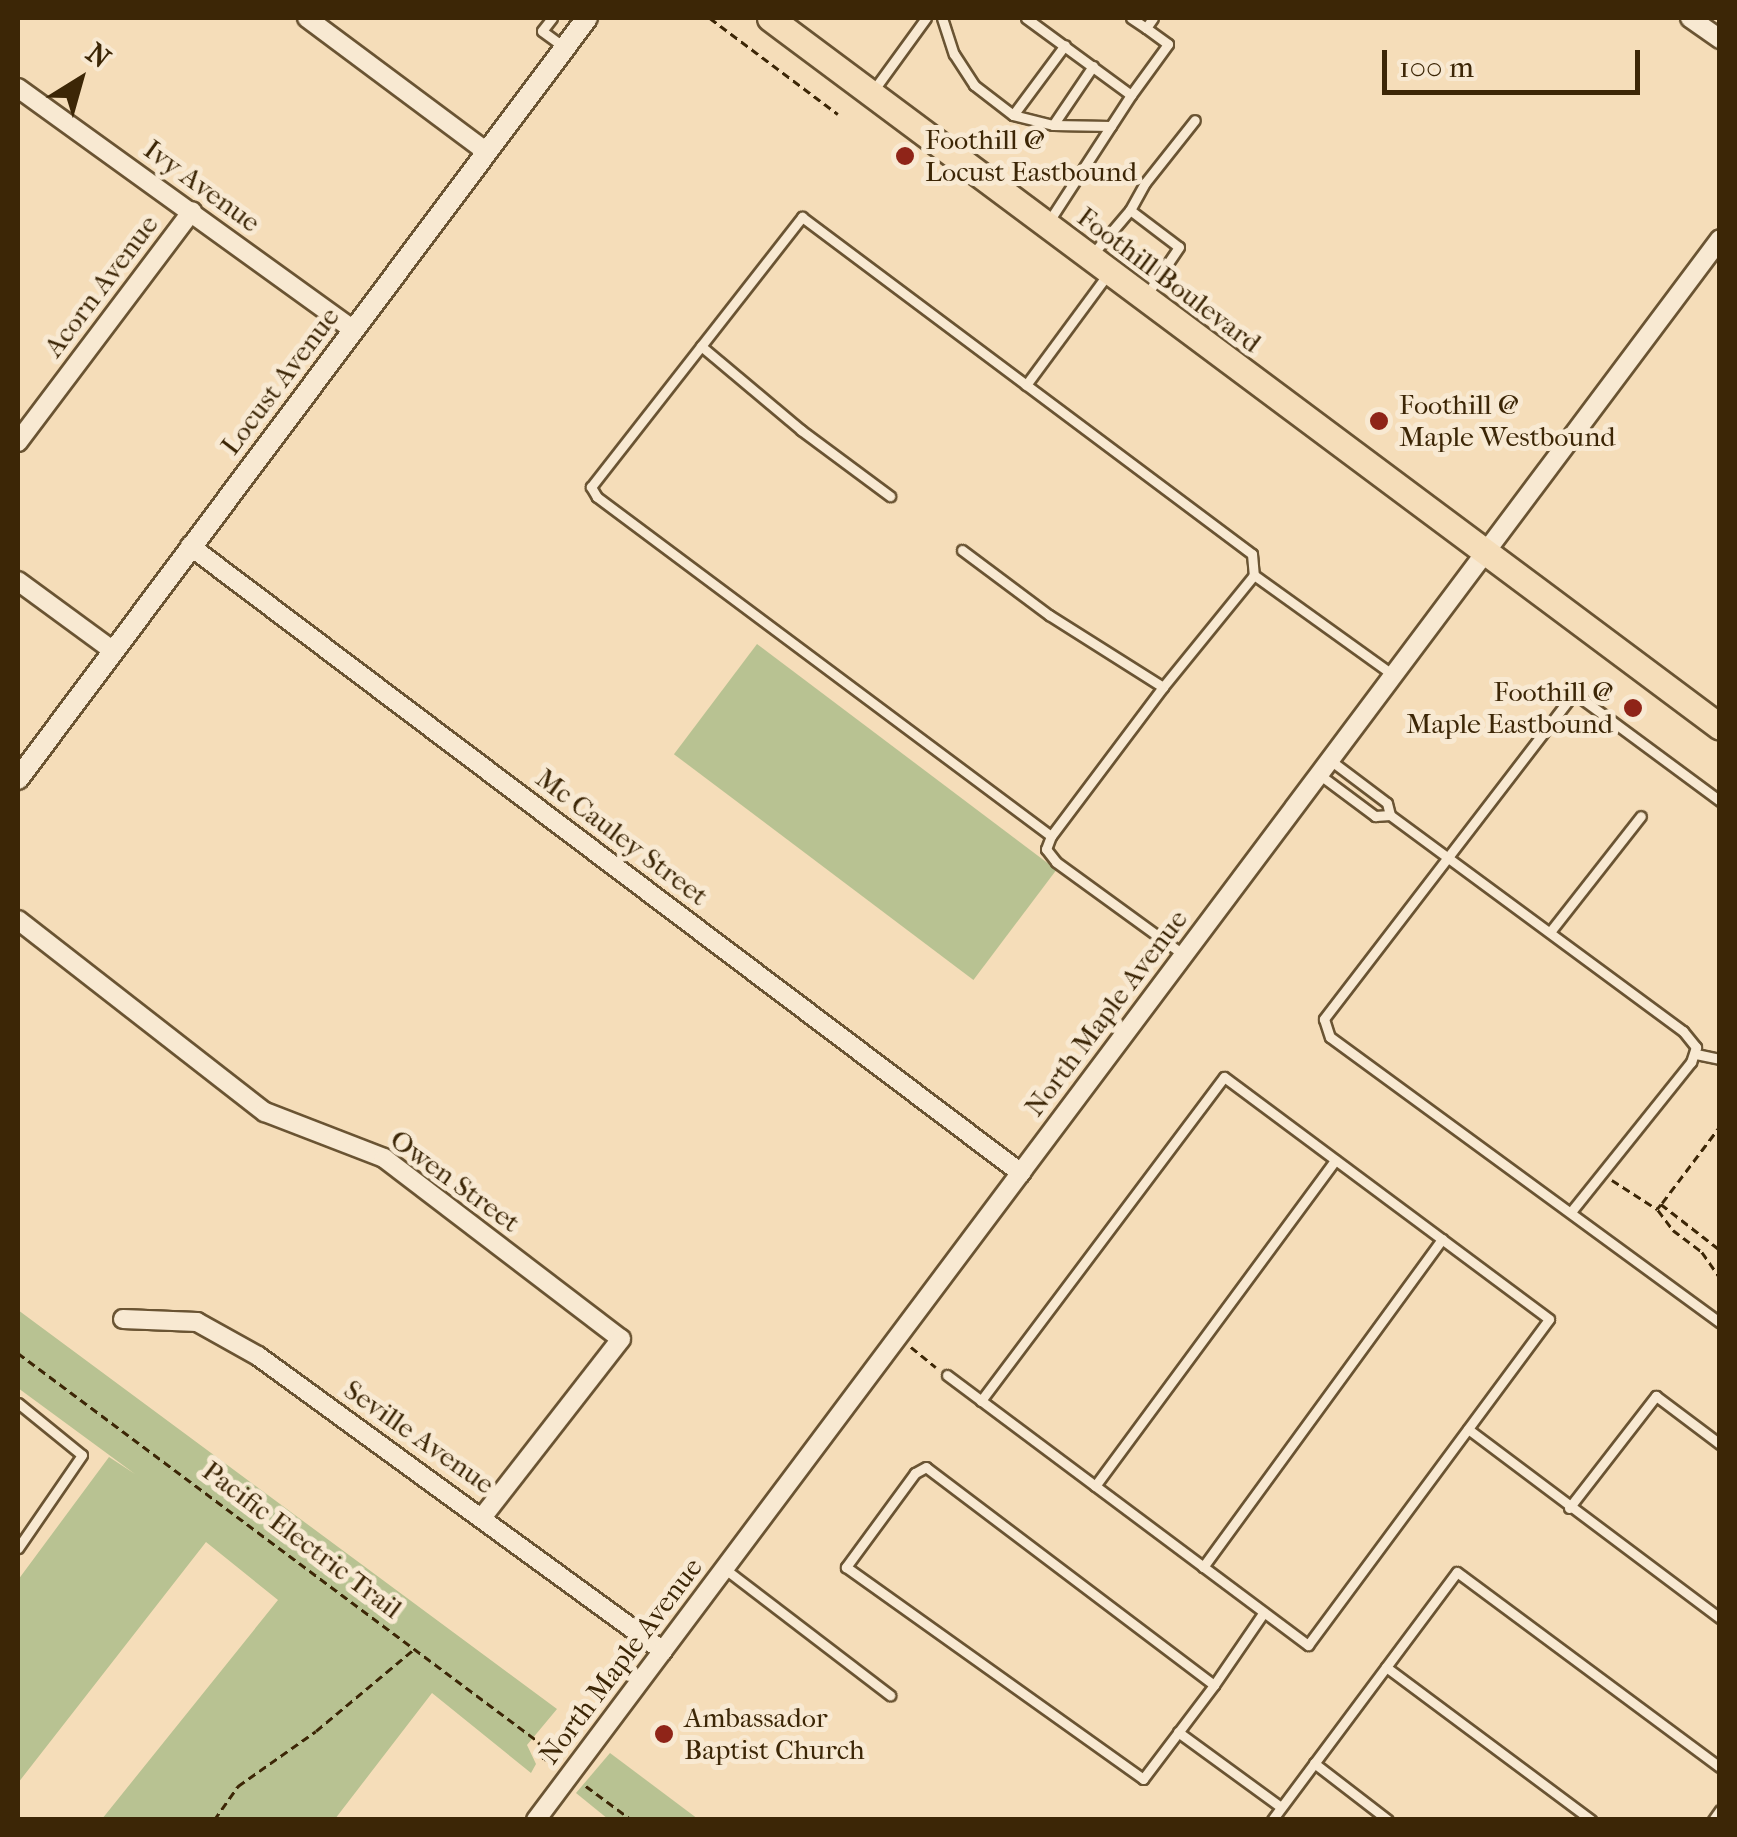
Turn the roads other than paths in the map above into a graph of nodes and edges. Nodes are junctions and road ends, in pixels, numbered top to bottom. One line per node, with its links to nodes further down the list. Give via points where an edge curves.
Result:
1 (308, 18): 23 (street)
2 (552, 18): 14 (lane, via 542,31)
3 (587, 18): 14 (street, Locust Avenue)
4 (770, 18): 17 (main road, Foothill Boulevard)
5 (926, 18): 17 (lane)
6 (942, 18): 19 (lane, via 974,85)
7 (1026, 18): 13 (lane)
8 (1132, 18): 11 (lane)
9 (1153, 18): 11 (lane)
10 (1690, 18): 12 (street)
11 (1146, 28): 18 (lane, via 1168,44)
12 (1720, 40)
13 (1065, 46): 15 (lane); 19 (lane)
14 (565, 48): 23 (street, Locust Avenue)
15 (1093, 66): 18 (lane); 21 (lane)
16 (20, 94): 25 (street, Ivy Avenue)
17 (871, 94): 26 (main road, Foothill Boulevard)
18 (1131, 95): 22 (lane)
19 (1013, 115): 21 (lane)
20 (1195, 120): 24 (lane)
21 (1053, 125): 22 (lane)
22 (1111, 126): 26 (lane)
23 (487, 152): 30 (street, Locust Avenue)
24 (1130, 210): 28 (lane); 29 (lane, via 1180,247)
25 (192, 211): 30 (street, Ivy Avenue); 33 (street, Acorn Avenue)
26 (1046, 225): 28 (main road, Foothill Boulevard)
27 (1720, 238): 37 (street, North Maple Avenue)
28 (1099, 265): 29 (main road, Foothill Boulevard); 32 (lane)
29 (1144, 299): 37 (main road, Foothill Boulevard)
30 (353, 330): 35 (street, Locust Avenue)
31 (701, 346): 32 (lane, via 802,217); 34 (lane); 51 (lane, via 591,487 597,497)
32 (1026, 384): 38 (lane, via 1252,554)
33 (18, 442)
34 (890, 496)
35 (190, 546): 40 (street, Locust Avenue); 59 (street, Mc Cauley Street)
36 (962, 550): 42 (lane, via 1049,615)
37 (1484, 554): 41 (street, North Maple Avenue); 43 (main road, Foothill Boulevard)
38 (1254, 575): 41 (lane); 42 (lane)
39 (18, 581): 40 (street)
40 (112, 650): 45 (street, Locust Avenue)
41 (1393, 676): 44 (street, North Maple Avenue)
42 (1163, 686): 51 (lane)
43 (1720, 728)
44 (1325, 767): 46 (lane); 47 (lane); 55 (street, North Maple Avenue)
45 (18, 779)
46 (1364, 786): 47 (lane); 49 (lane, via 1387,803)
47 (1353, 800): 49 (lane, via 1376,816)
48 (1720, 801): 52 (lane, via 1574,693)
49 (1390, 815): 52 (lane)
50 (1640, 816): 54 (lane)
51 (1051, 836): 55 (lane, via 1050,858)
52 (1448, 856): 54 (lane); 60 (lane, via 1328,1009 1324,1028)
53 (18, 920): 71 (street, Owen Street, via 265,1112 384,1158 621,1339)
54 (1550, 932): 56 (lane, via 1683,1031)
55 (1184, 955): 59 (street, North Maple Avenue)
56 (1696, 1054): 57 (lane); 60 (lane)
57 (1720, 1059)
58 (1335, 1160): 61 (lane); 65 (lane, via 1224,1077); 69 (lane)
59 (1021, 1172): 74 (street, North Maple Avenue)
60 (1571, 1212): 63 (lane)
61 (1442, 1240): 67 (lane, via 1549,1318); 73 (lane)
62 (122, 1319): 71 (street, Seville Avenue, via 197,1322 258,1356)
63 (1720, 1322)
64 (947, 1375): 65 (lane)
65 (982, 1401): 69 (lane)
66 (18, 1403): 72 (lane, via 82,1454)
67 (1468, 1429): 70 (lane); 75 (lane, via 1308,1645)
68 (1720, 1444): 70 (lane, via 1656,1396)
69 (1095, 1486): 73 (lane)
70 (1569, 1508): 76 (lane)
71 (483, 1516): 77 (street, Seville Avenue)
72 (18, 1548)
73 (1203, 1566): 75 (lane)
74 (725, 1569): 77 (street, North Maple Avenue); 80 (lane)
75 (1264, 1612): 79 (lane)
76 (1720, 1618)
77 (663, 1651): 86 (street, North Maple Avenue)
78 (1386, 1667): 82 (lane); 83 (lane, via 1457,1572); 89 (lane)
79 (1214, 1685): 81 (lane); 81 (lane, via 926,1467 846,1567 1143,1779)
80 (890, 1695)
81 (1178, 1732): 84 (lane)
82 (1314, 1763): 84 (lane); 88 (lane)
83 (1720, 1767)
84 (1281, 1807): 87 (lane)
85 (1720, 1810): 90 (lane)
86 (536, 1820)
87 (1272, 1820)
88 (1388, 1820)
89 (1591, 1820)
90 (1713, 1820)

